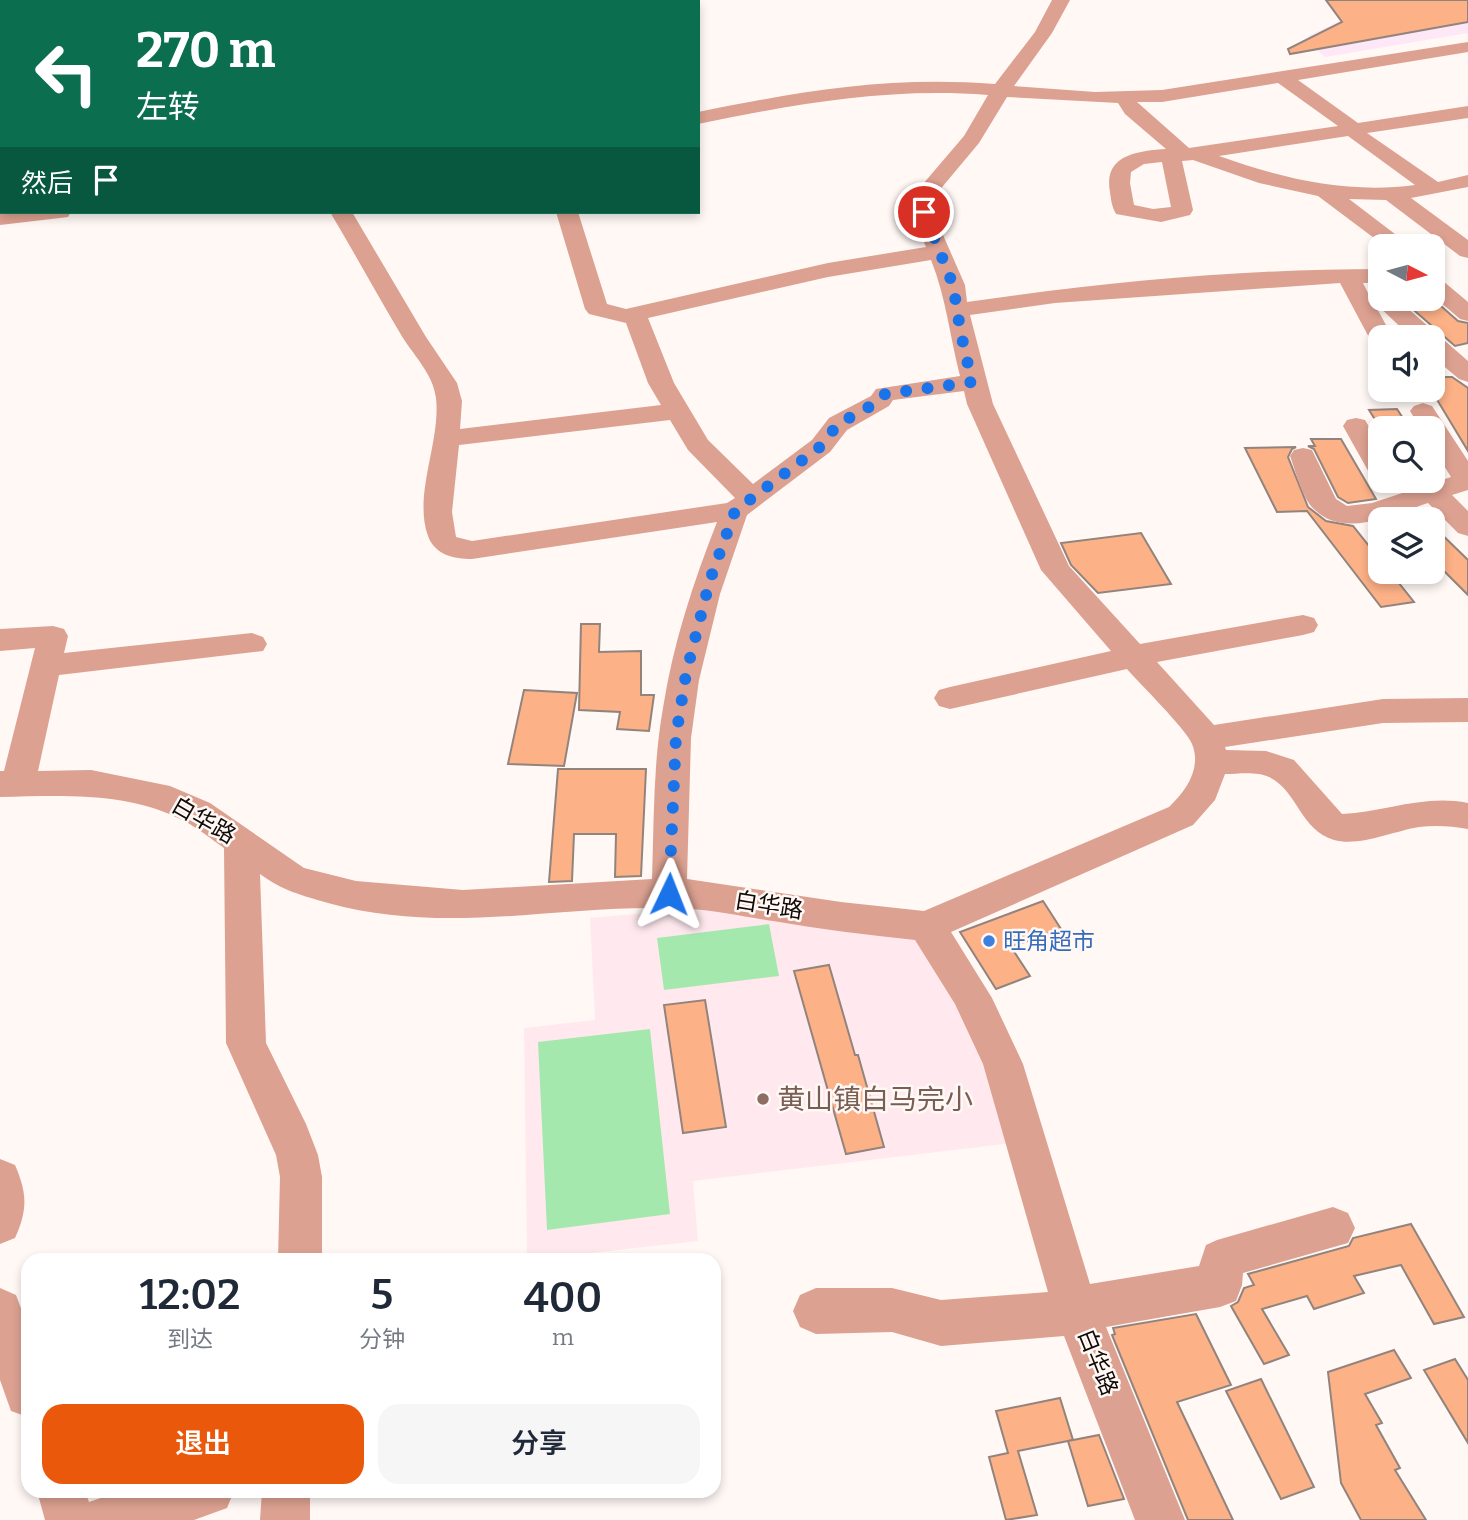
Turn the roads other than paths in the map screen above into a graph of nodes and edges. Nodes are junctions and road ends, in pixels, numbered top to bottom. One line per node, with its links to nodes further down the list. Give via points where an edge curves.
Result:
1 (1061, 0): 5 (street)
2 (1468, 37): 5 (street, via 1149,87)
3 (1468, 47): 4 (street)
4 (1289, 82): 6 (street); 10 (street)
5 (1003, 88): 6 (street); 7 (street, via 942,81 848,84); 9 (street, via 852,90); 22 (street, via 972,139 925,197 925,219)
6 (1129, 105): 11 (street)
7 (700, 111)
8 (1468, 112): 10 (street)
9 (700, 118)
10 (1353, 130): 11 (street); 13 (street)
11 (1184, 155): 14 (street, via 1290,186)
12 (1468, 181): 13 (street)
13 (1440, 188): 15 (street); 16 (street)
14 (1325, 191): 15 (street); 21 (street)
15 (1394, 196): 23 (street)
16 (1468, 204)
17 (40, 214): 20 (street)
18 (342, 214): 43 (street, via 414,339 442,376 449,399)
19 (568, 214): 34 (street, via 597,309)
20 (0, 218)
21 (1383, 234)
22 (939, 252): 31 (street); 34 (street, via 828,270)
23 (1468, 253): 24 (street)
24 (1446, 267)
25 (1468, 267): 26 (street)
26 (1446, 271)
27 (1368, 276): 28 (street)
28 (1352, 277): 30 (street); 31 (street, via 1134,289); 35 (street)
29 (1446, 283): 33 (street)
30 (1368, 288)
31 (959, 310): 39 (street)
32 (1398, 312): 36 (street)
33 (1468, 314)
34 (635, 316): 40 (street, via 650,360)
35 (1375, 325)
36 (1412, 325)
37 (1450, 352): 38 (street)
38 (1468, 374)
39 (972, 382): 50 (street, via 885,394 838,424 821,446); 55 (street, via 1056,570)
40 (676, 411): 43 (street); 50 (street)
41 (1423, 411): 46 (street)
42 (1356, 426): 44 (street)
43 (446, 439): 50 (street, via 438,522 444,540 456,548 472,550)
44 (1368, 447)
45 (1303, 456): 48 (street, via 1324,504 1342,516)
46 (1467, 481): 47 (street)
47 (1445, 489)
48 (1391, 493)
49 (1434, 493): 51 (street)
50 (744, 505): 63 (street, via 710,580 686,674 676,736)
51 (1468, 527)
52 (1303, 625): 55 (street)
53 (0, 640): 56 (street, via 53,636)
54 (253, 644): 56 (street)
55 (1133, 656): 57 (street); 59 (street)
56 (46, 666): 60 (street)
57 (950, 698)
58 (1468, 710): 59 (street, via 1383,711)
59 (1210, 750): 61 (street, via 1283,770 1325,822 1338,828 1434,812); 64 (street, via 1206,786 1181,816)
60 (9, 784): 62 (street, 白华路, via 91,783 158,795 198,812)
61 (1468, 816)
62 (241, 842): 63 (street, 白华路, via 293,879 390,901 463,905); 68 (street, via 246,1043 297,1156)
63 (669, 894): 64 (street, 白华路, via 716,896)
64 (926, 926): 71 (street, 白华路, via 975,1000 1004,1066)
65 (0, 1179): 66 (street, via 5,1194)
66 (0, 1223)
67 (1333, 1228): 71 (street, via 1222,1260 1220,1285)
68 (300, 1253)
69 (0, 1311): 72 (street)
70 (816, 1311): 71 (street, via 891,1310 941,1323)
71 (1077, 1311): 79 (street, 白华路)
72 (21, 1373)
73 (63, 1498): 76 (street)
74 (185, 1498): 77 (street)
75 (286, 1498): 78 (street)
76 (70, 1520)
77 (105, 1520)
78 (285, 1520)
79 (1160, 1520)

